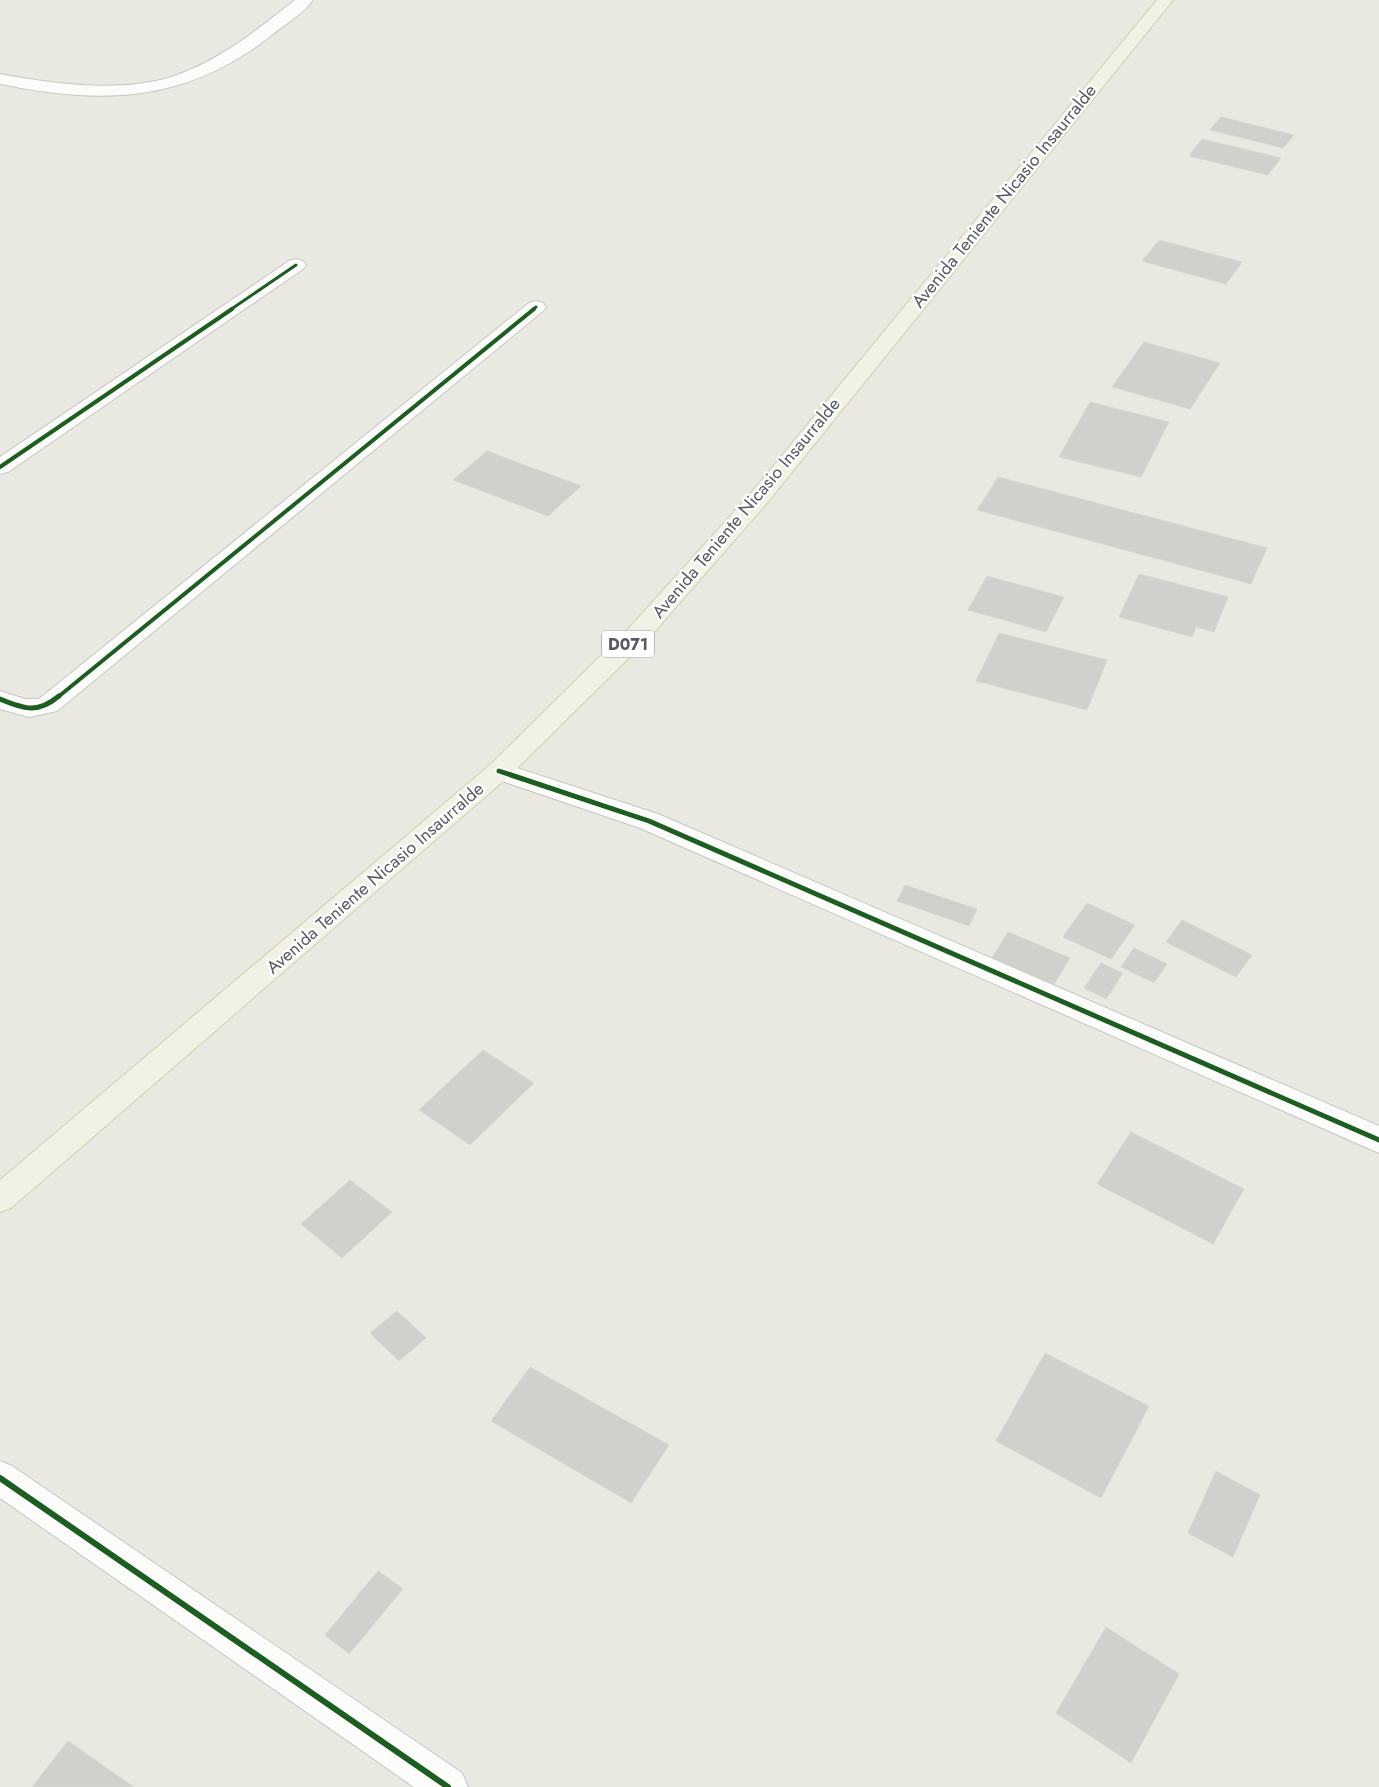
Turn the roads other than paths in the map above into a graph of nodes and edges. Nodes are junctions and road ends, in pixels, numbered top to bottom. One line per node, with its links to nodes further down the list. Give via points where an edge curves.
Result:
1 (305, 0): 3 (street, via 235,54 167,84 69,89)
2 (1165, 0): 8 (main road, Avenida Teniente Nicasio Insaurralde / D071, via 759,498 639,633)
3 (0, 78)
4 (296, 265): 6 (street)
5 (536, 307): 7 (street, via 48,706 36,710 22,708)
6 (0, 467)
7 (0, 699)
8 (499, 772): 9 (street, via 649,821); 10 (main road, Avenida Teniente Nicasio Insaurralde / D071)
9 (1379, 1140)
10 (0, 1199)
11 (0, 1478): 12 (street)
12 (448, 1787)

